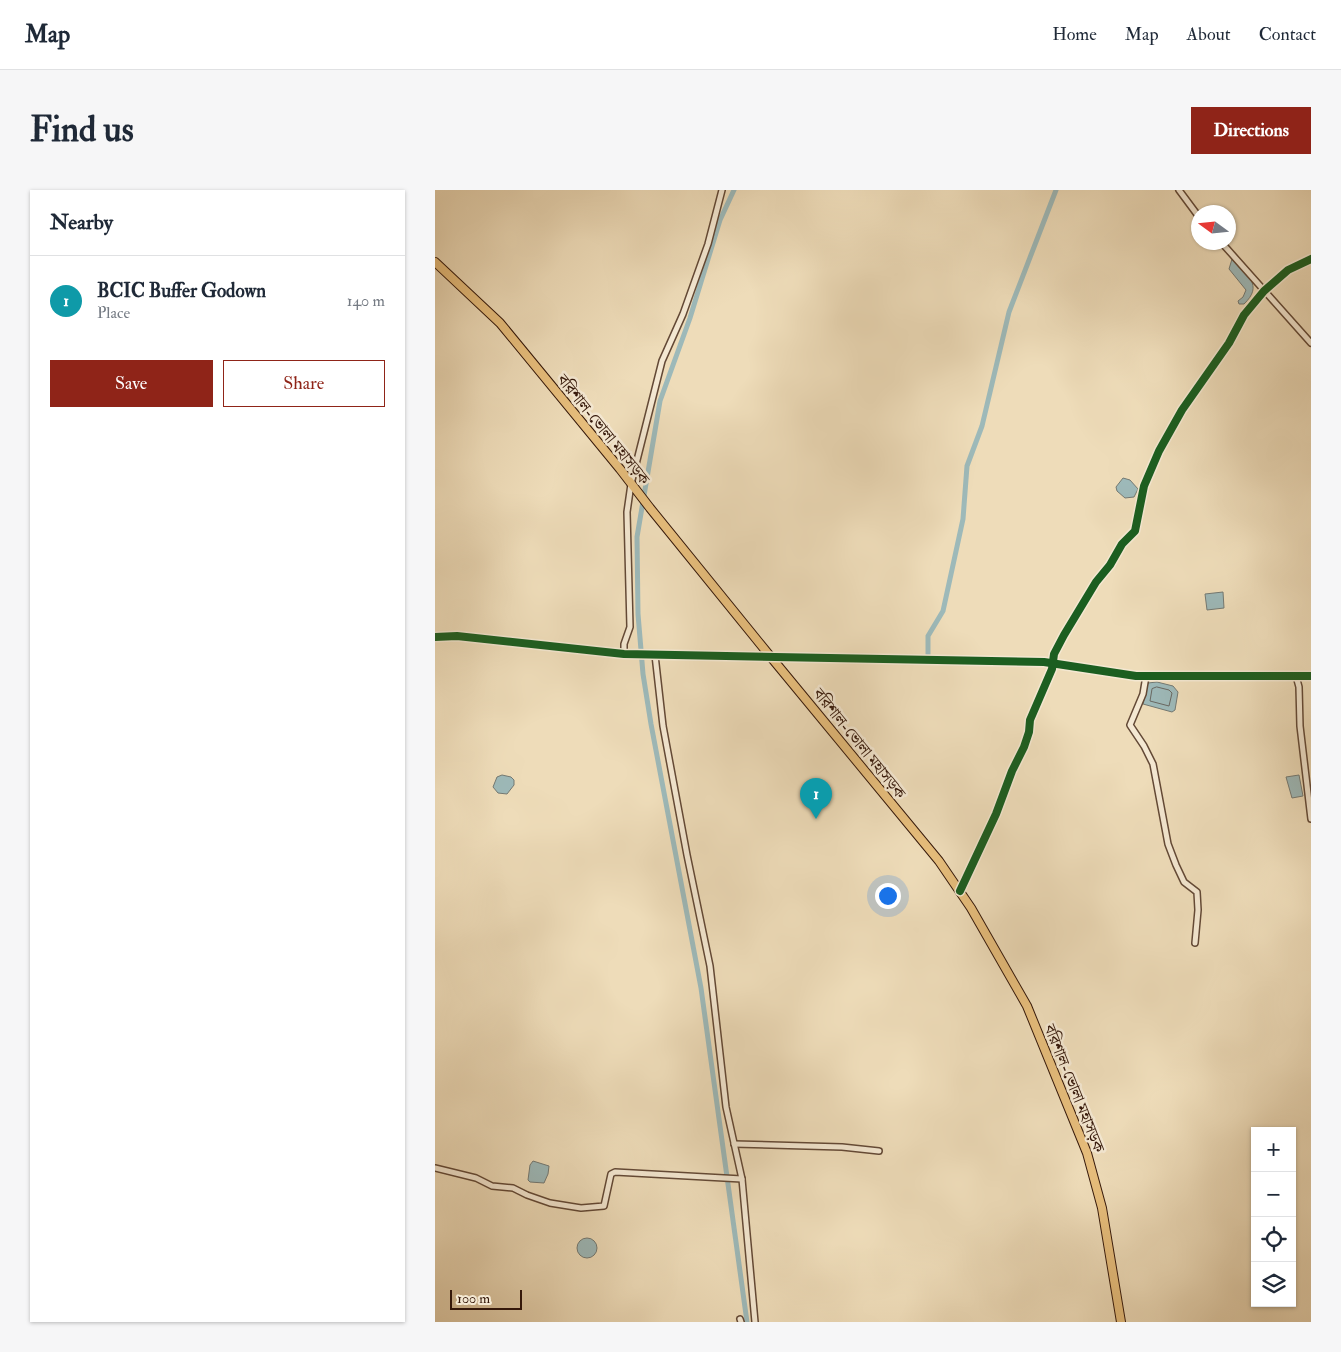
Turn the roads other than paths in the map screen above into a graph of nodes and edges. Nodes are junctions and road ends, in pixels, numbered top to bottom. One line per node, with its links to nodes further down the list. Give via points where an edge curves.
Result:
1 (722, 190): 9 (street, via 708,244 662,361)
2 (1179, 190): 3 (street)
3 (1191, 206)
4 (1228, 250): 7 (street)
5 (1311, 259): 7 (street, via 1288,270)
6 (435, 262): 9 (highway, বরিশাল-ভোলা মহাসড়ক, via 500,323)
7 (1264, 291): 8 (street); 14 (street, via 1244,315 1229,343 1182,410 1144,486 1135,531 1096,582 1064,635)
8 (1311, 343)
9 (632, 485): 11 (street, via 627,512 630,627); 13 (highway, বরিশাল-ভোলা মহাসড়ক)
10 (435, 637): 11 (street, via 457,636)
11 (624, 654): 12 (street)
12 (652, 655): 13 (street); 21 (street, via 710,966 726,1107)
13 (770, 656): 14 (street); 19 (highway, বরিশাল-ভোলা মহাসড়ক, via 939,861)
14 (1053, 663): 15 (street); 19 (street, via 1030,720 1024,747)
15 (1146, 676): 16 (street); 20 (street, via 1143,694 1130,725 1153,764 1168,844 1176,865 1184,882 1197,892)
16 (1296, 676): 17 (street); 18 (street)
17 (1311, 676)
18 (1311, 819)
19 (959, 890): 26 (highway, বরিশাল-ভোলা মহাসড়ক, via 1027,1006 1087,1153 1102,1208)
20 (1195, 943)
21 (734, 1144): 22 (street); 24 (street)
22 (879, 1151)
23 (435, 1168): 24 (street, via 476,1178 492,1186 513,1188 544,1201 581,1208 604,1206 611,1174 615,1172)
24 (742, 1179): 25 (street)
25 (755, 1322)
26 (1121, 1322)

